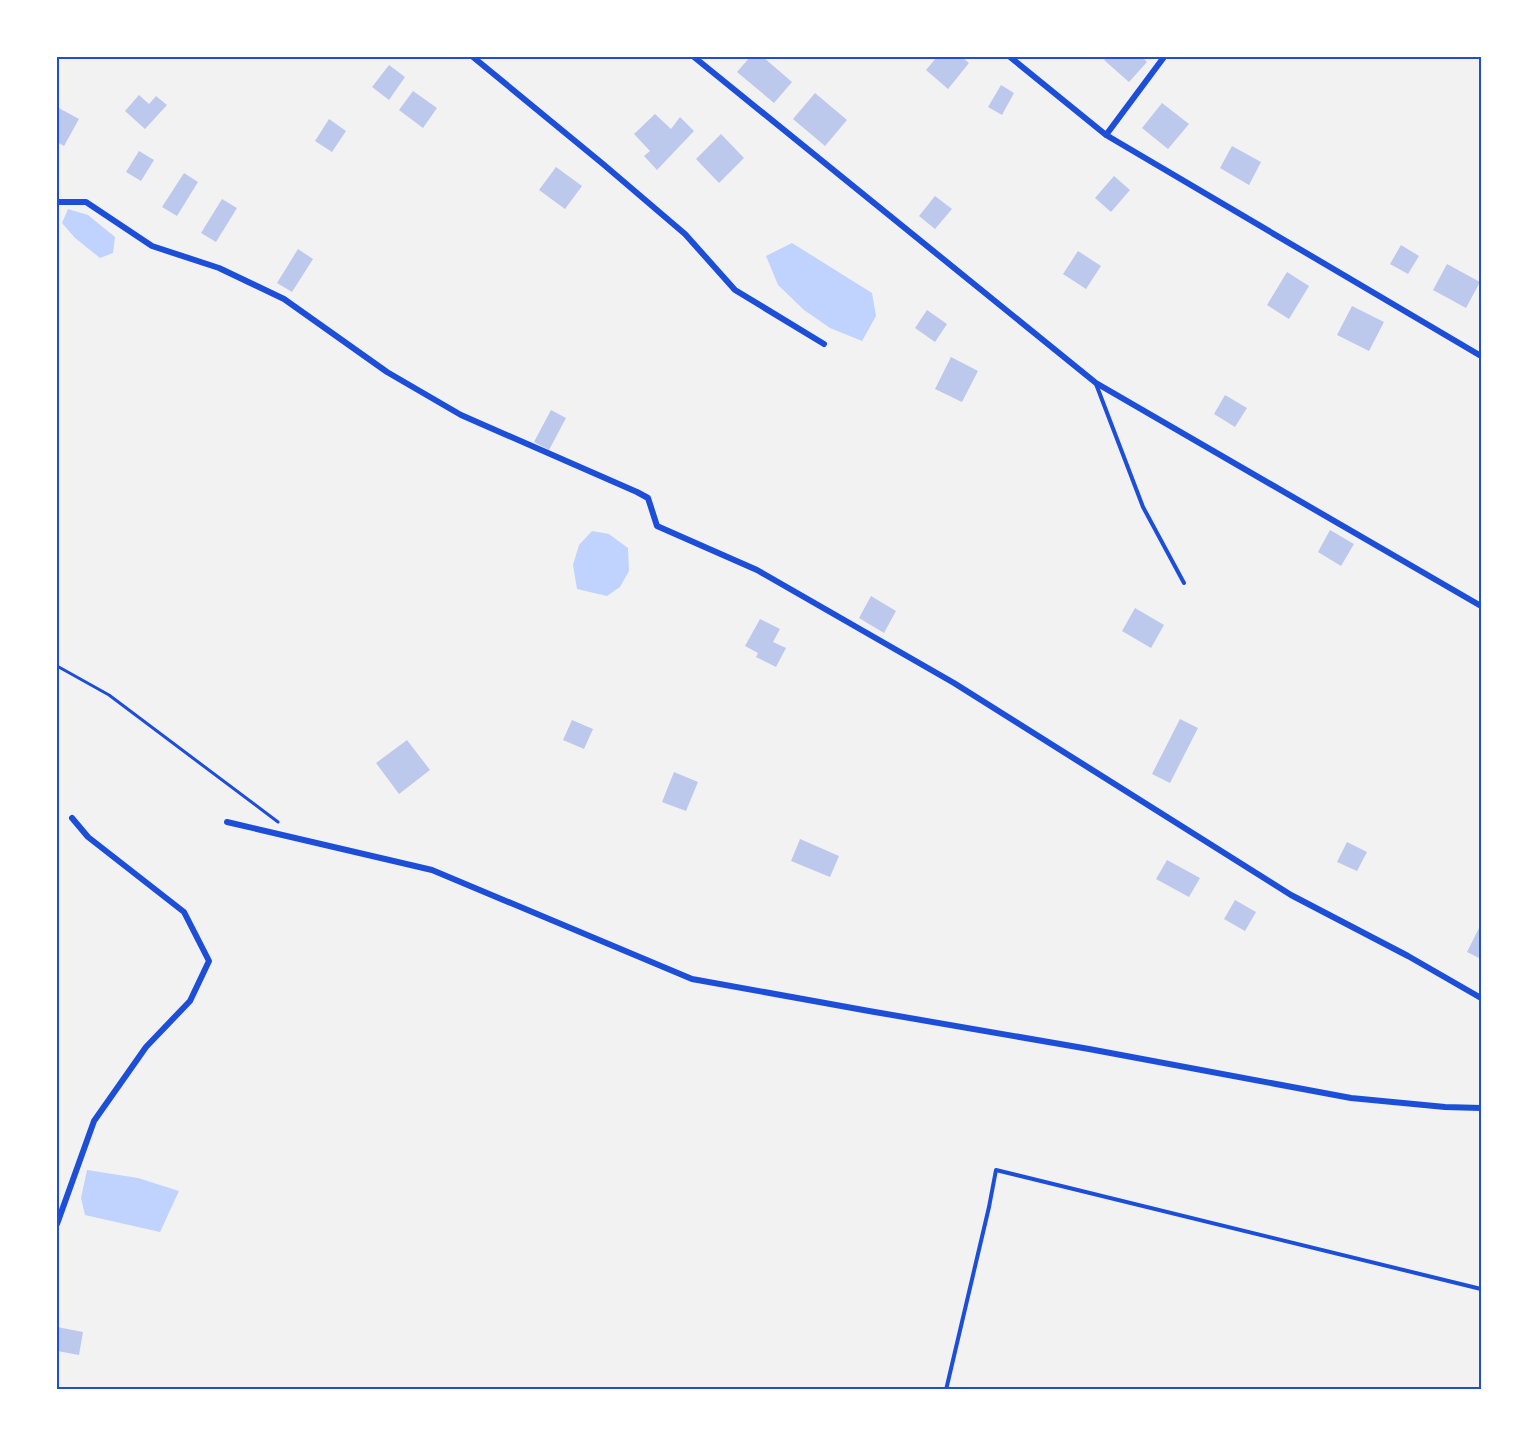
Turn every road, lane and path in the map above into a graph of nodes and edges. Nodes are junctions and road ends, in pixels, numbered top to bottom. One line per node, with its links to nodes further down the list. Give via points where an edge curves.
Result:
1 (473, 57): 7 (street, via 685,234 735,290)
2 (694, 57): 9 (street)
3 (1010, 57): 5 (street)
4 (1164, 57): 5 (street)
5 (1106, 135): 8 (street)
6 (57, 202): 16 (street, via 86,202 152,246 219,268 284,299 387,372 461,415 638,492 648,498 657,526 757,570 954,683 1291,895)
7 (824, 345)
8 (1481, 356)
9 (1096, 383): 10 (lane, via 1143,507); 11 (street)
10 (1185, 583)
11 (1481, 606)
12 (57, 666): 15 (path, via 109,695 273,816)
13 (72, 818): 18 (street, via 88,837 183,912 209,961 190,1000 146,1047 94,1121)
14 (226, 822): 15 (street)
15 (294, 838): 17 (street, via 432,870 692,979 1351,1098)
16 (1481, 998)
17 (1481, 1108)
18 (57, 1224)
19 (1481, 1289): 20 (lane, via 996,1170)
20 (946, 1390)

